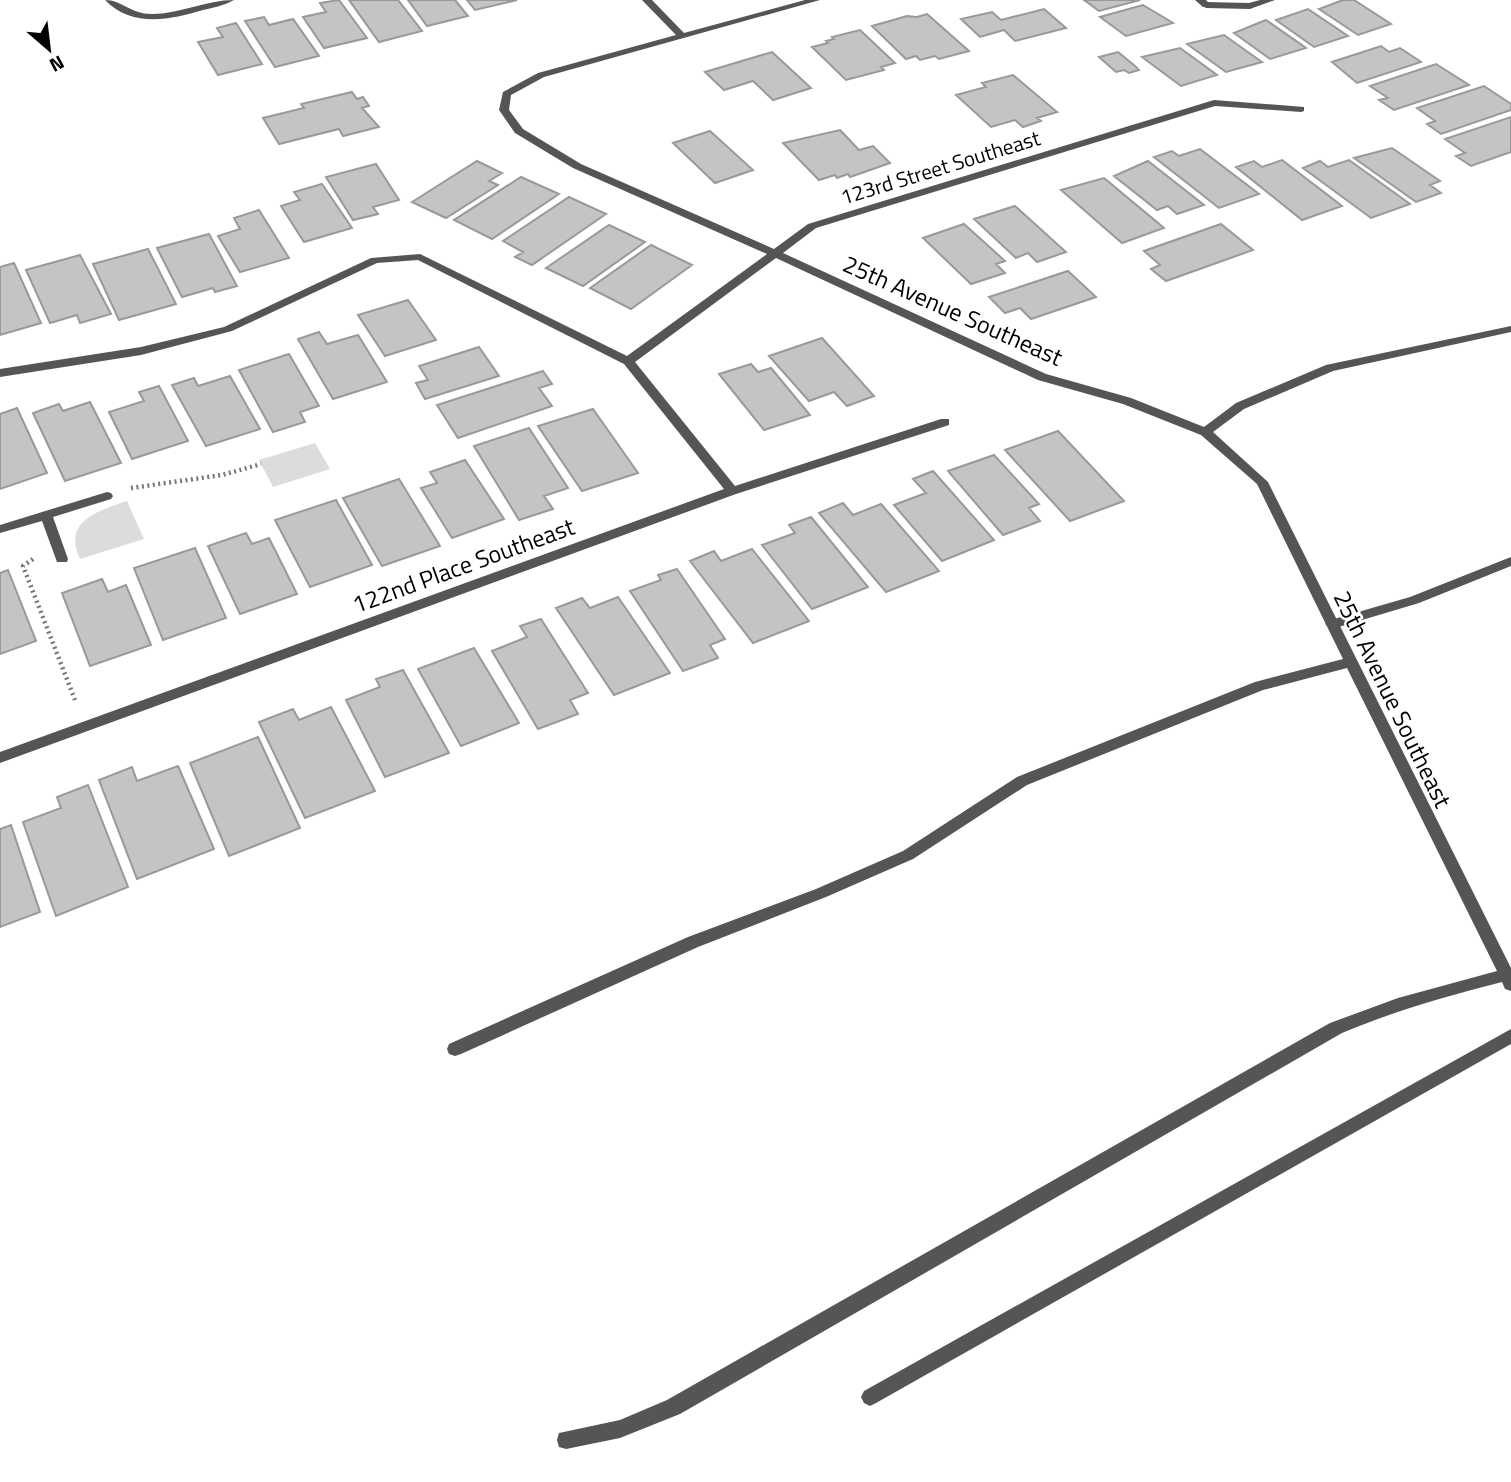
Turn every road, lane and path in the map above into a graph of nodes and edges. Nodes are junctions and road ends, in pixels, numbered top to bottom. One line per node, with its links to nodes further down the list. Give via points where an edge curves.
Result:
1 (110, 0): 2 (street, via 130,16 164,16)
2 (229, 0)
3 (647, 0): 7 (street)
4 (815, 0): 7 (street)
5 (1270, 0): 6 (street, via 1251,6)
6 (1203, 2)
7 (682, 36): 9 (street, 25th Avenue Southeast, via 541,75 506,94 503,110 519,131 578,166)
8 (1301, 109): 9 (street, 123rd Street Southeast, via 1214,103 813,226)
9 (777, 254): 11 (street, 123rd Street Southeast); 14 (street, 25th Avenue Southeast, via 1042,377 1127,401)
10 (1511, 329): 14 (street, via 1329,368 1241,406)
11 (628, 361): 12 (street, via 420,257 375,260 228,329 141,351); 16 (street)
12 (0, 373)
13 (945, 422): 16 (street, 122nd Place Southeast)
14 (1205, 432): 22 (street, 25th Avenue Southeast, via 1262,482)
15 (261, 464): 17 (path)
16 (732, 491): 24 (street, 122nd Place Southeast)
17 (107, 496): 18 (street)
18 (46, 515): 19 (street); 20 (street)
19 (0, 528)
20 (60, 553): 24 (path, via 41,553 23,566)
21 (1511, 561): 22 (street, via 1414,600)
22 (1332, 624): 23 (street, 25th Avenue Southeast)
23 (1351, 662): 26 (street, 25th Avenue Southeast); 28 (street, via 1260,686 1022,781 908,855 693,942)
24 (86, 726): 25 (street, 122nd Place Southeast)
25 (0, 758)
26 (1509, 979): 30 (street, via 1430,993 1336,1028 673,1407 620,1429)
27 (1511, 1036): 29 (street)
28 (456, 1049)
29 (870, 1397)
30 (566, 1440)

